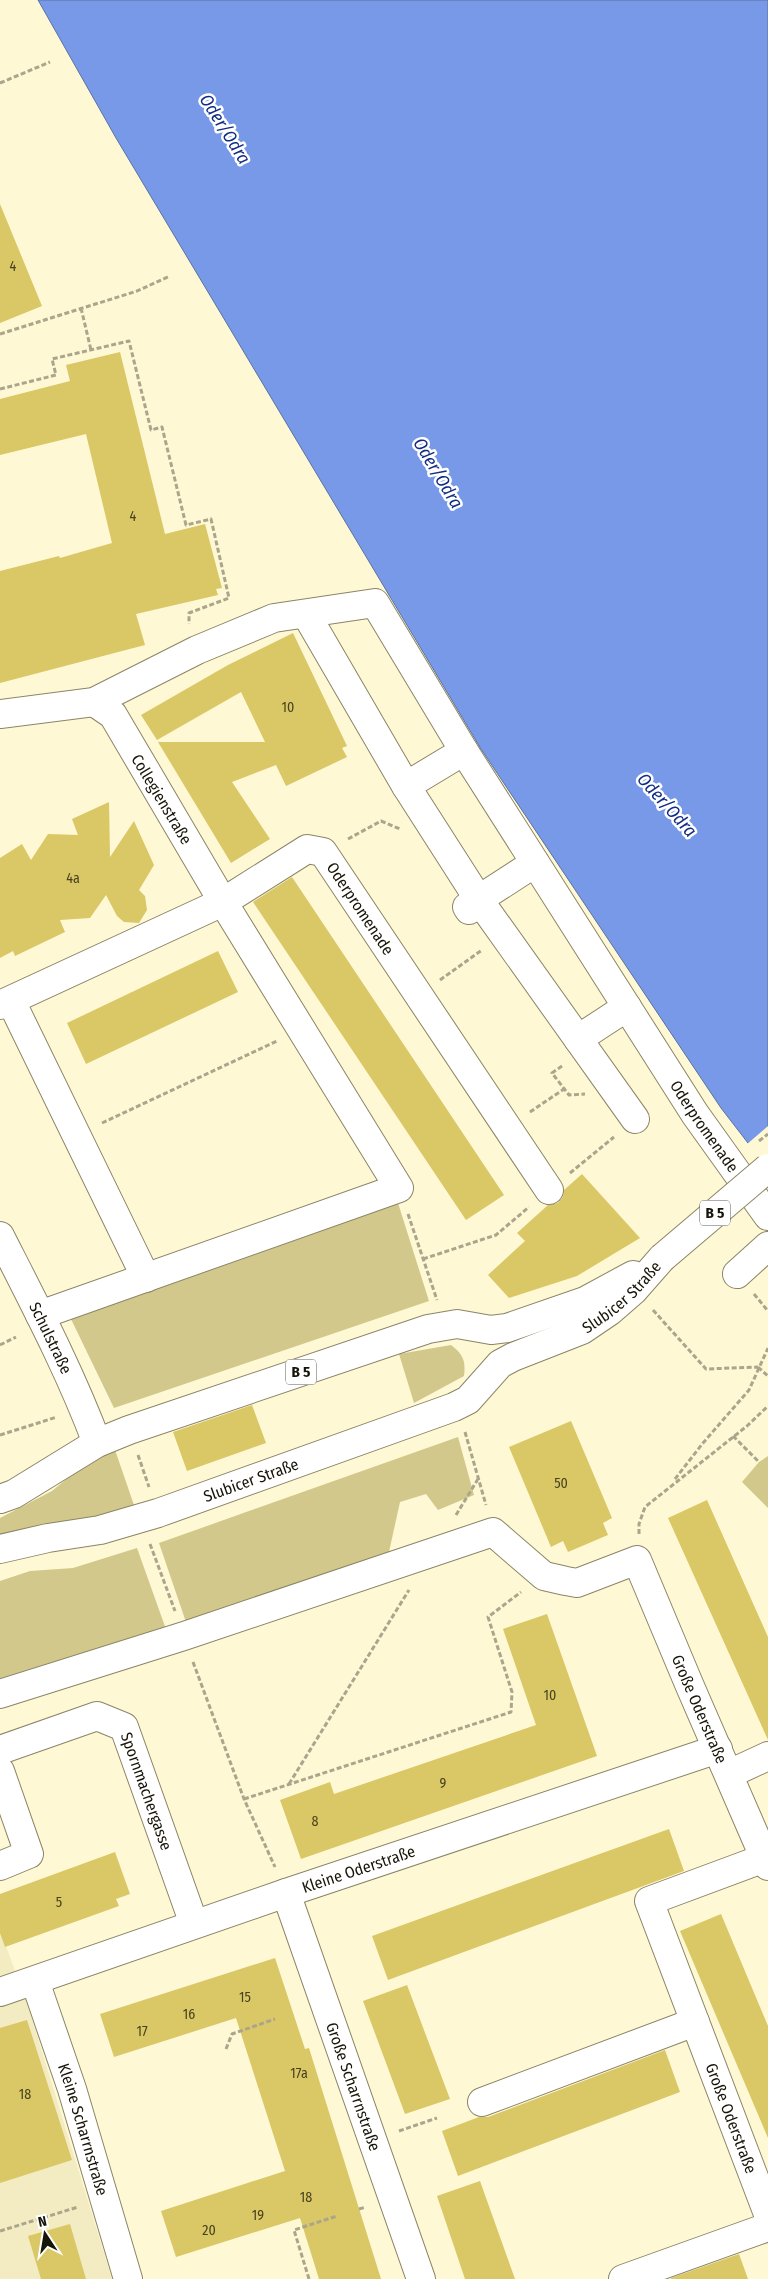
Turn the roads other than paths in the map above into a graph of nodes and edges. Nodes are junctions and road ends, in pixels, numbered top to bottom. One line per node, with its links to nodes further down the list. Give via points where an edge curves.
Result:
1 (306, 614): 2 (street, Oderpromenade, via 274,618 188,655); 4 (street, Oderpromenade, via 375,603); 5 (street)
2 (94, 702): 3 (street); 7 (street, Collegienstraße, via 113,715)
3 (0, 714)
4 (464, 751): 5 (street); 6 (street, Oderpromenade)
5 (406, 786): 8 (street)
6 (536, 863): 8 (street); 10 (street, Oderpromenade)
7 (223, 902): 9 (street, Oderpromenade); 14 (street, Oderpromenade, via 307,849 323,852); 20 (street, Collegienstraße, via 399,1188)
8 (481, 924): 11 (street)
9 (6, 1003): 20 (street, via 76,1134)
10 (627, 1007): 11 (street); 15 (street, Oderpromenade, via 695,1114)
11 (578, 1039): 12 (street)
12 (635, 1119)
13 (768, 1168): 18 (street, B 5, bridge)
14 (549, 1190)
15 (768, 1216)
16 (0, 1236): 21 (street, Schulstraße)
17 (768, 1246): 19 (street)
18 (662, 1258): 22 (street, Slubicer Straße / B 5, via 585,1302 553,1314 508,1328); 23 (street, Slubicer Straße / B 5, via 610,1311 582,1330 500,1364)
19 (737, 1274)
20 (146, 1278): 21 (street)
21 (40, 1315): 24 (street, Schulstraße)
22 (474, 1328): 23 (street, via 490,1356 492,1365); 24 (street, Slubicer Straße / B 5, via 457,1324 428,1329)
23 (488, 1377): 26 (street, Slubicer Straße / B 5, via 468,1400 454,1407 152,1524)
24 (97, 1442): 25 (street, Slubicer Straße / B 5, via 14,1494)
25 (0, 1499)
26 (0, 1548)
27 (0, 1694): 28 (street, Große Oderstraße, via 493,1532 544,1576 577,1583 637,1560)
28 (718, 1749): 32 (street, Große Oderstraße); 35 (street, Kleine Oderstraße)
29 (0, 1750): 36 (street, Spornmachergasse, via 96,1716 124,1727)
30 (768, 1756): 32 (street)
31 (0, 1771): 34 (street, via 29,1854)
32 (729, 1774): 33 (street, Große Oderstraße)
33 (766, 1862): 39 (street, Große Oderstraße, via 649,1902)
34 (0, 1866)
35 (286, 1893): 36 (street, Kleine Oderstraße); 44 (street, Große Scharrnstraße)
36 (194, 1924): 37 (street, Kleine Oderstraße)
37 (35, 1981): 38 (street, Kleine Oderstraße); 43 (street, Kleine Scharrnstraße, via 72,2089)
38 (0, 1992)
39 (694, 2022): 40 (street); 41 (street, Große Oderstraße)
40 (482, 2102)
41 (768, 2214)
42 (768, 2227): 45 (street)
43 (128, 2279)
44 (421, 2279)
45 (623, 2279)

